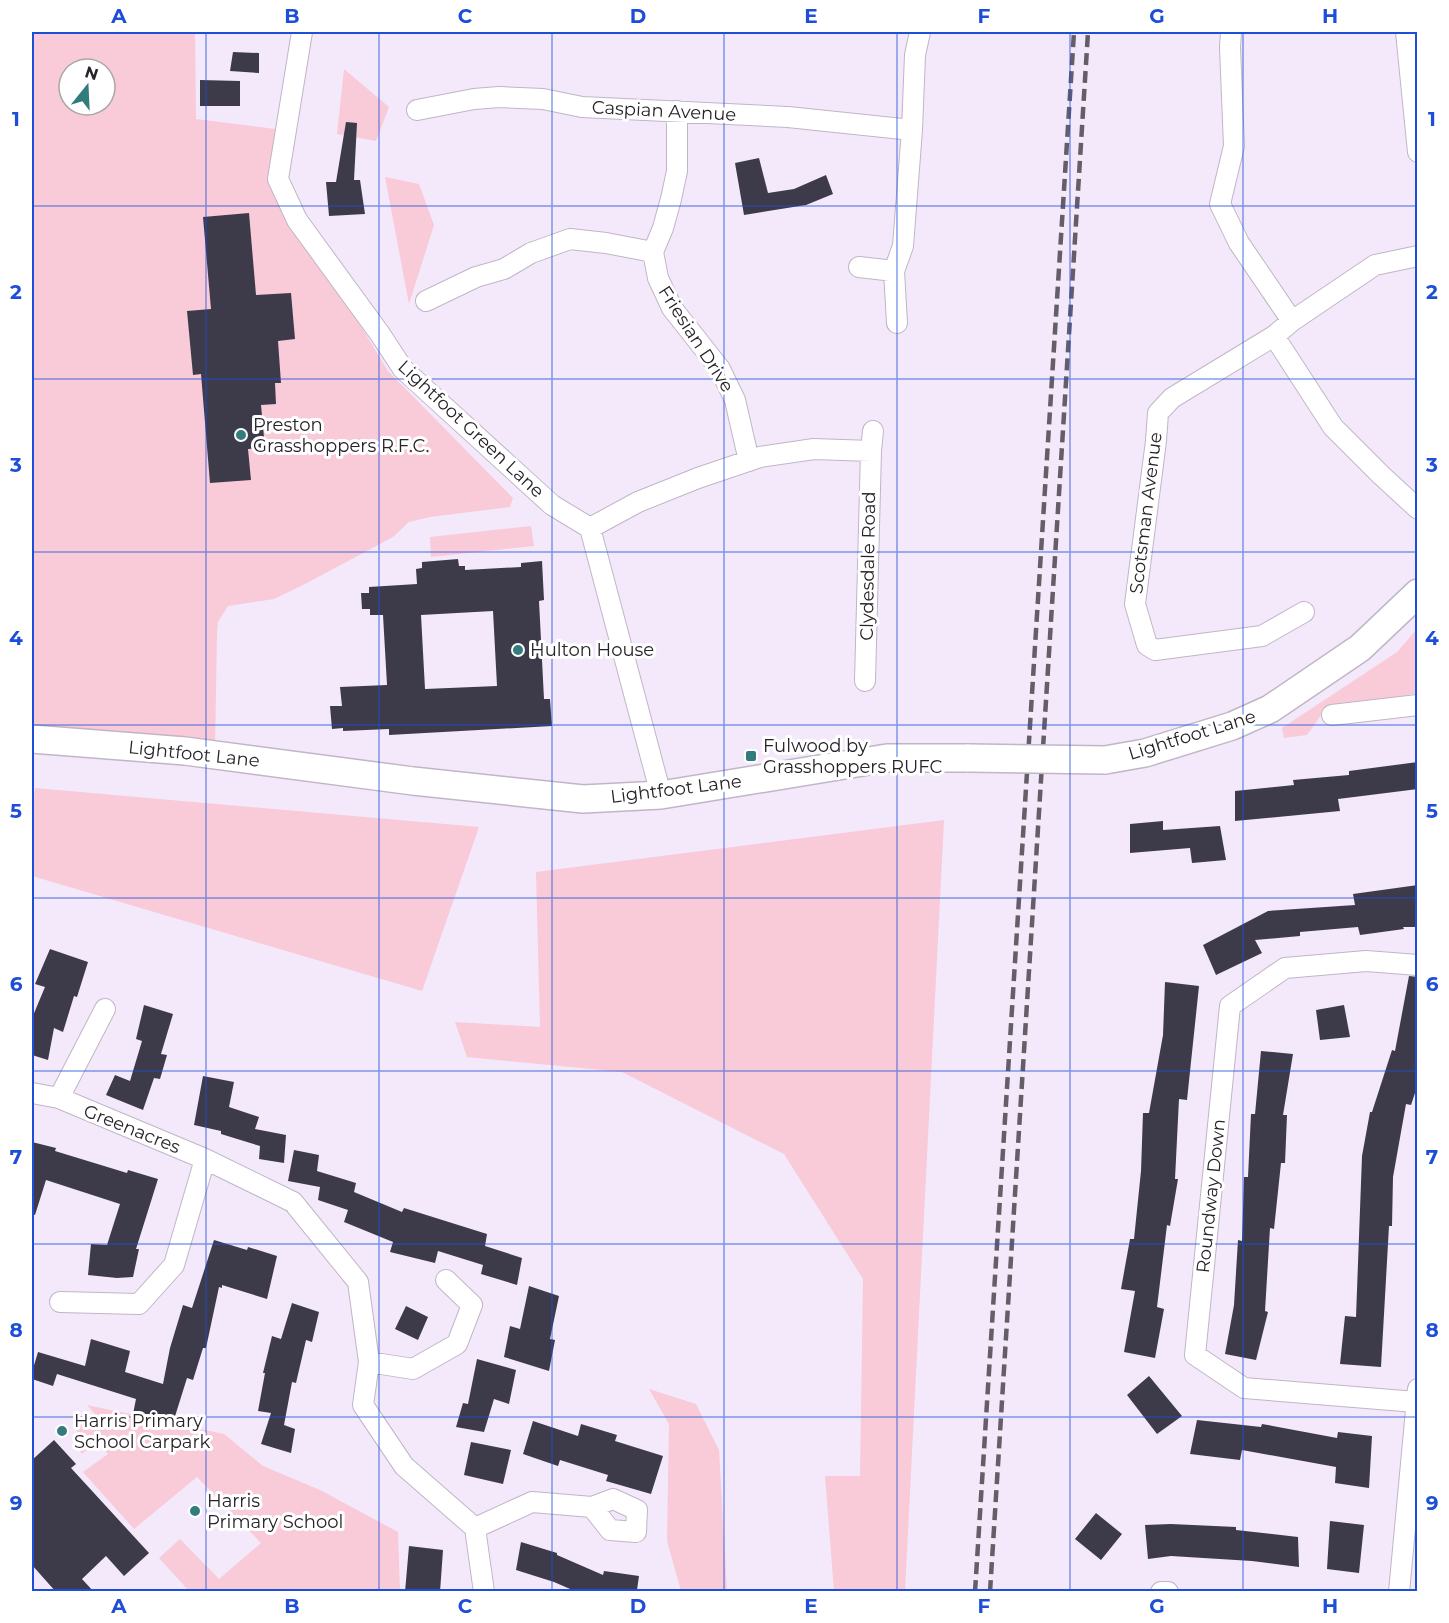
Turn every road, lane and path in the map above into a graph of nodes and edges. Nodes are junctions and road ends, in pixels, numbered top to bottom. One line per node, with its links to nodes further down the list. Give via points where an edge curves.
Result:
1 (302, 32): 22 (street, Lightfoot Green Lane, via 278,179 297,220 403,369 552,505)
2 (920, 32): 8 (street, via 915,56)
3 (1232, 32): 15 (street, via 1234,146 1220,204 1239,243)
4 (1406, 32): 7 (street)
5 (417, 110): 6 (street, Caspian Avenue, via 500,97 543,99 582,107)
6 (677, 111): 8 (street, Caspian Avenue); 10 (street, via 677,171)
7 (1416, 112): 9 (street)
8 (912, 130): 13 (street, via 903,246)
9 (1418, 152)
10 (653, 252): 14 (street, via 570,239); 20 (street, Friesian Drive, via 657,278 672,308 720,369 735,400)
11 (1418, 256): 15 (street, Scotsman Avenue, via 1375,265)
12 (859, 267): 13 (street)
13 (894, 271): 16 (street)
14 (426, 301)
15 (1292, 321): 17 (street, Scotsman Avenue)
16 (897, 323)
17 (1274, 336): 21 (street, via 1333,427); 24 (street, Scotsman Avenue, via 1172,398 1158,412 1135,604 1147,645 1155,650 1262,636)
18 (873, 431): 19 (street, Clydesdale Road)
19 (871, 451): 20 (street, via 814,449); 25 (street, Clydesdale Road)
20 (749, 461): 22 (street, via 638,502)
21 (1418, 509)
22 (590, 528): 29 (street)
23 (1418, 593): 29 (main road, Lightfoot Lane, bridge, via 1360,648 1270,710 1145,753 1106,760 887,758)
24 (1304, 612)
25 (865, 681)
26 (1418, 705): 27 (street)
27 (1332, 715)
28 (32, 739): 29 (main road, Lightfoot Lane, via 185,751 583,799)
29 (661, 795)
30 (1418, 965): 38 (street, Roundway Down, via 1366,961 1285,968 1230,1006 1195,1355 1244,1388)
31 (105, 1009): 33 (street, Greenacres)
32 (32, 1093): 33 (street, Greenacres)
33 (59, 1098): 34 (street, Greenacres)
34 (205, 1159): 36 (street, via 174,1265 139,1304); 37 (street, Greenacres, via 293,1202 358,1282)
35 (446, 1280): 37 (street, via 472,1305 457,1344 414,1369)
36 (60, 1302)
37 (369, 1362): 40 (street, Greenacres, via 363,1405 404,1466)
38 (1417, 1396): 44 (street)
39 (592, 1507): 40 (street, via 532,1502)
40 (475, 1528): 41 (street)
41 (484, 1592)
42 (1161, 1592): 43 (street)
43 (1168, 1592)
44 (1399, 1592)

